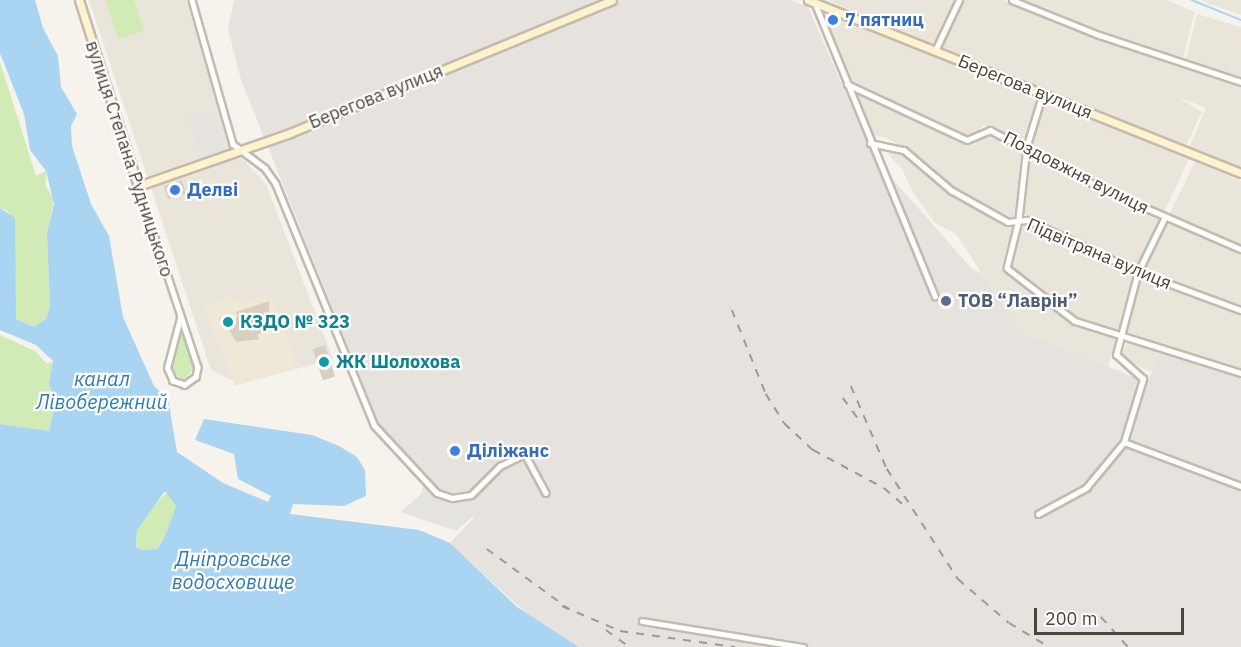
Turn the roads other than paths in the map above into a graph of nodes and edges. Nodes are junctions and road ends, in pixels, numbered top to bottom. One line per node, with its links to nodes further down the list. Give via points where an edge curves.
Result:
1 (79, 0): 15 (street, вулиця Степана Рудницького)
2 (192, 0): 13 (street, via 233,144)
3 (612, 0): 13 (street, Берегова вулиця)
4 (958, 0): 7 (street)
5 (1012, 0): 8 (street, via 1099,35)
6 (812, 1): 7 (street, Берегова вулиця); 9 (street)
7 (935, 51): 10 (street, Берегова вулиця)
8 (1241, 82)
9 (847, 84): 11 (street); 12 (street, Поздовжня вулиця, via 967,140 987,130)
10 (1043, 94): 12 (street); 14 (street, Берегова вулиця)
11 (870, 143): 17 (street, Підвітряна вулиця, via 904,150 966,200 1008,222); 20 (street, via 911,228)
12 (1027, 147): 16 (street, Поздовжня вулиця); 17 (street)
13 (241, 151): 15 (street, Берегова вулиця); 27 (street, via 265,168 276,184 370,416 426,484 437,493 462,498 471,495 500,466 525,454)
14 (1241, 173)
15 (138, 186): 22 (street, вулиця Степана Рудницького)
16 (1165, 217): 18 (street, Поздовжня вулиця); 19 (street)
17 (1019, 220): 19 (street, Підвітряна вулиця, via 1028,220); 23 (street, via 1006,265 1066,316)
18 (1241, 249)
19 (1138, 272): 21 (street, Підвітряна вулиця); 23 (street)
20 (935, 296)
21 (1241, 310)
22 (180, 318): 22 (street, вулиця Степана Рудницького, via 198,368 196,377 185,385 172,381 167,368)
23 (1120, 334): 24 (street); 25 (street, via 1116,358 1143,379)
24 (1241, 373)
25 (1124, 442): 26 (street); 28 (street, via 1086,488)
26 (1241, 486)
27 (546, 493)
28 (1038, 514)
29 (642, 621): 30 (street)
30 (803, 647)

